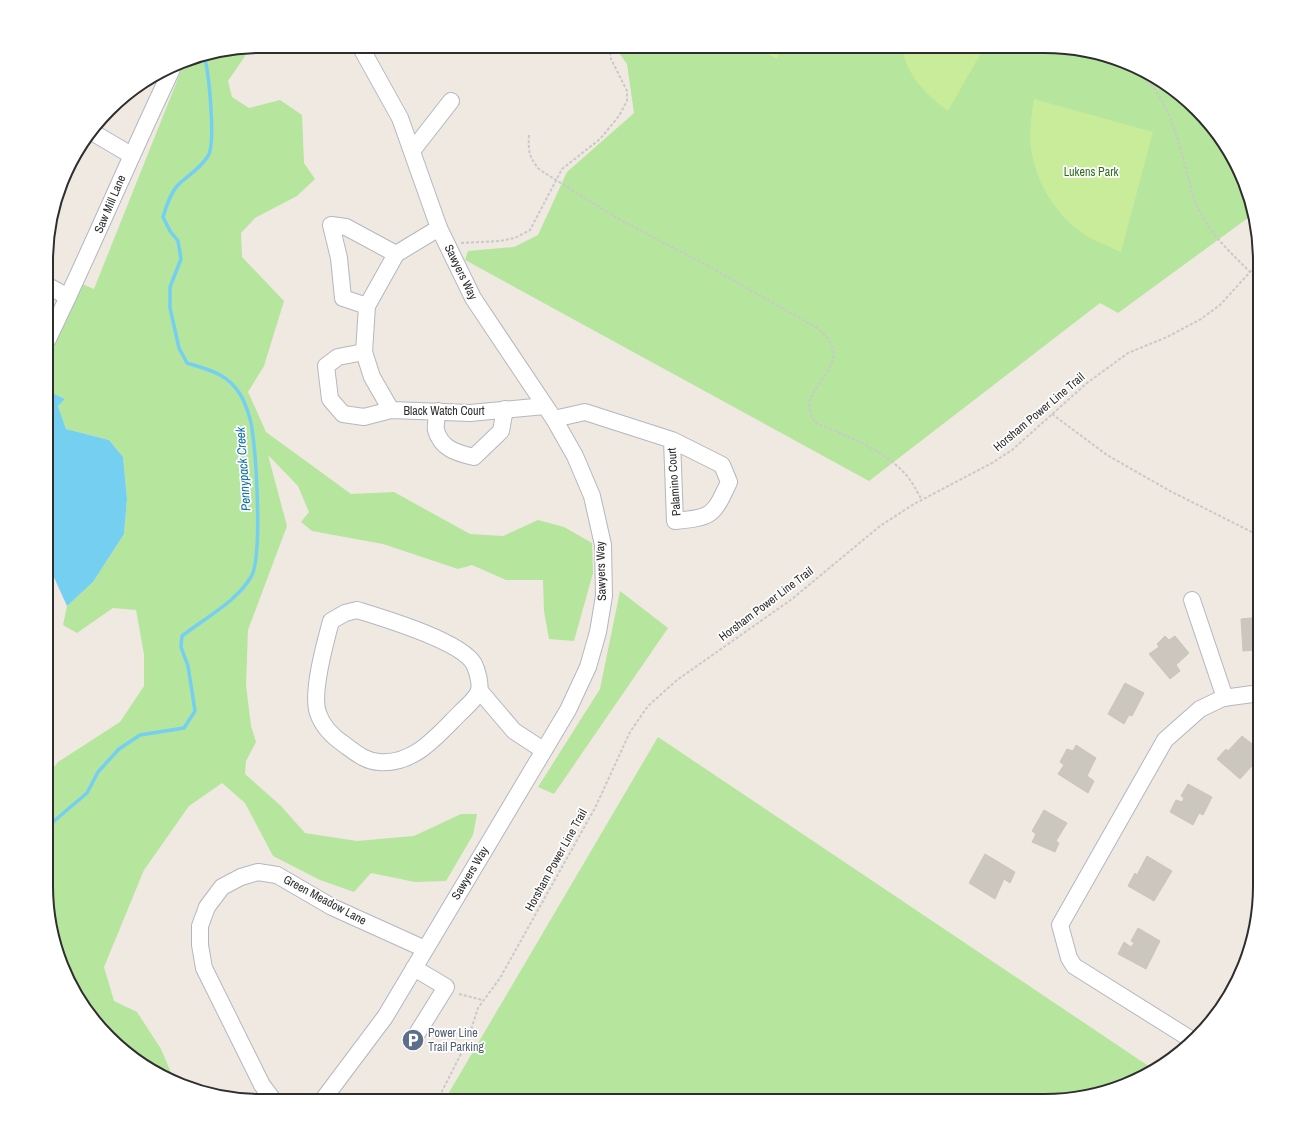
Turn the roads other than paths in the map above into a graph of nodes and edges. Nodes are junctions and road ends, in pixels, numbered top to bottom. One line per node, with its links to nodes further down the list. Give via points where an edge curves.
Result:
1 (364, 53): 5 (street, Sawyers Way, via 400,118)
2 (170, 74): 6 (street, Saw Mill Lane)
3 (451, 101): 5 (street)
4 (96, 134): 6 (street)
5 (412, 151): 7 (street, Sawyers Way)
6 (131, 155): 10 (street, Saw Mill Lane)
7 (440, 228): 8 (street); 14 (street, Sawyers Way, via 473,298)
8 (396, 254): 11 (street, Black Watch Court); 11 (street, via 346,227 331,225 339,258 343,298)
9 (53, 289): 10 (street)
10 (68, 297): 12 (street, Saw Mill Lane)
11 (367, 306): 13 (street, Black Watch Court)
12 (53, 328)
13 (364, 352): 16 (street, Black Watch Court, via 372,377); 16 (street, Black Watch Court, via 338,357 326,366 330,399 343,414 364,417)
14 (545, 406): 15 (street, Black Watch Court); 18 (street, Sawyers Way)
15 (505, 409): 17 (street, Black Watch Court, via 470,413); 17 (street, via 501,431 474,457 455,453 444,444 436,429)
16 (391, 410): 17 (street, Black Watch Court)
17 (438, 411)
18 (554, 419): 19 (street, Palamino Court, via 585,412); 24 (street, Sawyers Way, via 575,456 592,496 603,545 604,596 598,632 588,667 568,710)
19 (672, 440): 19 (street, Palamino Court, via 722,465 729,482 717,508 702,518 675,521)
20 (1192, 600): 23 (street)
21 (479, 690): 21 (street, via 479,678 474,664 463,654 421,631 357,610 331,621 316,696 318,712 324,726 334,737 366,760 381,762 412,756 430,743 469,704); 24 (street, via 514,731)
22 (1253, 694): 23 (street)
23 (1225, 698): 27 (street, via 1200,709 1164,740 1060,925 1069,958 1074,966)
24 (543, 750): 25 (street, Sawyers Way)
25 (425, 949): 26 (street, Sawyers Way); 29 (street, Green Meadow Lane, via 332,907 277,875 258,872 222,887 207,907 200,926 204,968)
26 (414, 968): 28 (street, via 446,987); 30 (street, Sawyers Way, via 385,1017)
27 (1187, 1037)
28 (413, 1040)
29 (269, 1094)
30 (327, 1094)

